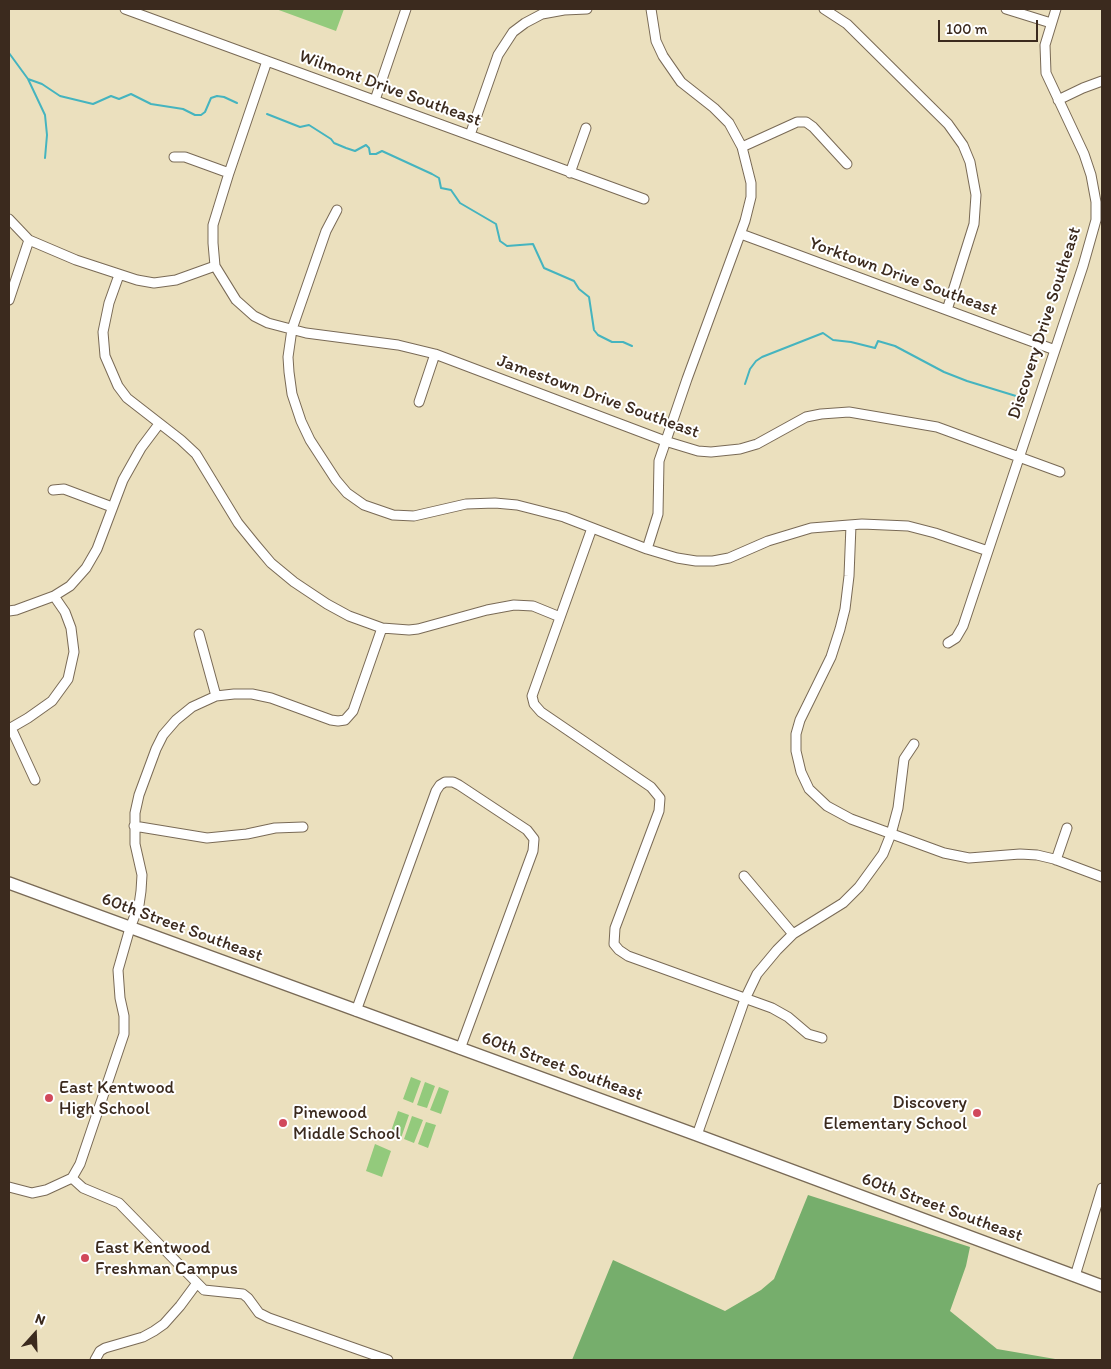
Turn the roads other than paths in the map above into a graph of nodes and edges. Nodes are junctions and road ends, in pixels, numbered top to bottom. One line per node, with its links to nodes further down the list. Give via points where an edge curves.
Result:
1 (127, 9): 9 (street, Wilmont Drive Southeast)
2 (406, 9): 11 (street)
3 (588, 9): 14 (street, via 542,14 513,32 498,55)
4 (650, 9): 15 (street, via 656,41 670,68 685,86 721,114)
5 (824, 9): 28 (street, via 847,24 948,124 970,162 976,195 974,224)
6 (1006, 9): 8 (street)
7 (1056, 9): 8 (street, Discovery Drive Southeast)
8 (1051, 24): 12 (street, Discovery Drive Southeast, via 1044,62)
9 (267, 61): 11 (street, Wilmont Drive Southeast); 19 (street)
10 (1102, 82): 12 (street)
11 (375, 100): 14 (street, Wilmont Drive Southeast)
12 (1058, 100): 30 (street, Discovery Drive Southeast, via 1092,175 1096,212 1090,242)
13 (586, 128): 18 (street)
14 (470, 136): 18 (street, Wilmont Drive Southeast)
15 (742, 147): 17 (street, via 797,122 806,122); 23 (street, via 751,190)
16 (174, 157): 19 (street, via 185,157)
17 (847, 164)
18 (570, 172): 20 (street, Wilmont Drive Southeast)
19 (229, 173): 25 (street, via 213,225)
20 (644, 199)
21 (337, 210): 29 (street, via 325,233)
22 (9, 219): 24 (street)
23 (741, 234): 28 (street, Yorktown Drive Southeast); 34 (street)
24 (29, 240): 26 (street); 27 (street)
25 (215, 266): 26 (street, via 176,280 154,282); 29 (street, Jamestown Drive Southeast, via 236,300 254,316)
26 (120, 275): 33 (street, via 105,318 105,356 127,398)
27 (9, 300)
28 (947, 310): 30 (street, Yorktown Drive Southeast)
29 (292, 329): 31 (street, Jamestown Drive Southeast); 40 (street, via 289,372 301,420 336,480 358,502 393,515 414,516 466,504 507,504 546,511)
30 (1055, 350): 35 (street, Discovery Drive Southeast)
31 (435, 354): 32 (street); 34 (street, Jamestown Drive Southeast)
32 (418, 402)
33 (159, 424): 38 (street, via 141,448); 46 (street, via 196,454 238,523 271,563 327,604)
34 (665, 441): 35 (street, Jamestown Drive Southeast, via 698,451 736,450 756,444 806,417 849,412 937,427); 41 (street, via 659,461 658,514)
35 (1019, 457): 36 (street, Jamestown Drive Southeast); 42 (street, Discovery Drive Southeast)
36 (1060, 472)
37 (53, 490): 38 (street, via 64,490)
38 (112, 507): 43 (street, via 97,549 86,568 70,586)
39 (851, 525): 41 (street, via 811,528 720,560 696,561); 42 (street, via 908,526); 56 (street, via 845,609 831,657 800,720 796,751 809,789 827,806)
40 (592, 528): 41 (street); 45 (street)
41 (647, 549)
42 (988, 551): 48 (street, Discovery Drive Southeast, via 963,626 956,638)
43 (54, 596): 44 (street); 50 (street, via 71,628 74,652 68,679 52,702)
44 (9, 611)
45 (560, 617): 46 (street, via 533,606 514,605 418,629); 63 (street, via 532,696 534,704 651,787 660,798 659,811 615,928 614,944 628,956)
46 (382, 628): 49 (street, via 353,711 345,720 338,722 252,694)
47 (198, 634): 49 (street)
48 (948, 643)
49 (216, 696): 53 (street, via 192,707 163,735 139,796)
50 (10, 728): 52 (street)
51 (914, 744): 56 (street, via 904,759)
52 (34, 780)
53 (134, 826): 54 (street, via 207,838); 61 (street, via 142,875 139,905)
54 (303, 827)
55 (1067, 828): 57 (street)
56 (891, 834): 57 (street, via 953,856 1029,854); 62 (street, via 883,854 859,888 843,903)
57 (1056, 860): 59 (street)
58 (744, 876): 62 (street)
59 (1102, 878)
60 (9, 883): 61 (main road, 60th Street Southeast)
61 (130, 928): 64 (main road, 60th Street Southeast); 68 (street, via 118,970 124,1034 80,1164)
62 (793, 934): 63 (street, via 757,974)
63 (745, 999): 65 (street, via 781,1012 808,1034); 67 (street)
64 (356, 1011): 66 (main road, 60th Street Southeast); 66 (street, via 436,791 445,782 459,785 527,830 534,839 533,851)
65 (822, 1038)
66 (460, 1049): 67 (main road, 60th Street Southeast)
67 (696, 1135): 71 (main road, 60th Street Southeast)
68 (72, 1178): 69 (street, via 32,1193); 72 (street, via 83,1188 120,1204)
69 (9, 1187)
70 (1102, 1188): 71 (street)
71 (1076, 1276): 73 (main road, 60th Street Southeast)
72 (197, 1284): 74 (street, via 159,1328 143,1337 105,1348); 75 (street, via 204,1290 243,1294 269,1318)
73 (1102, 1286)
74 (95, 1360)
75 (388, 1360)

